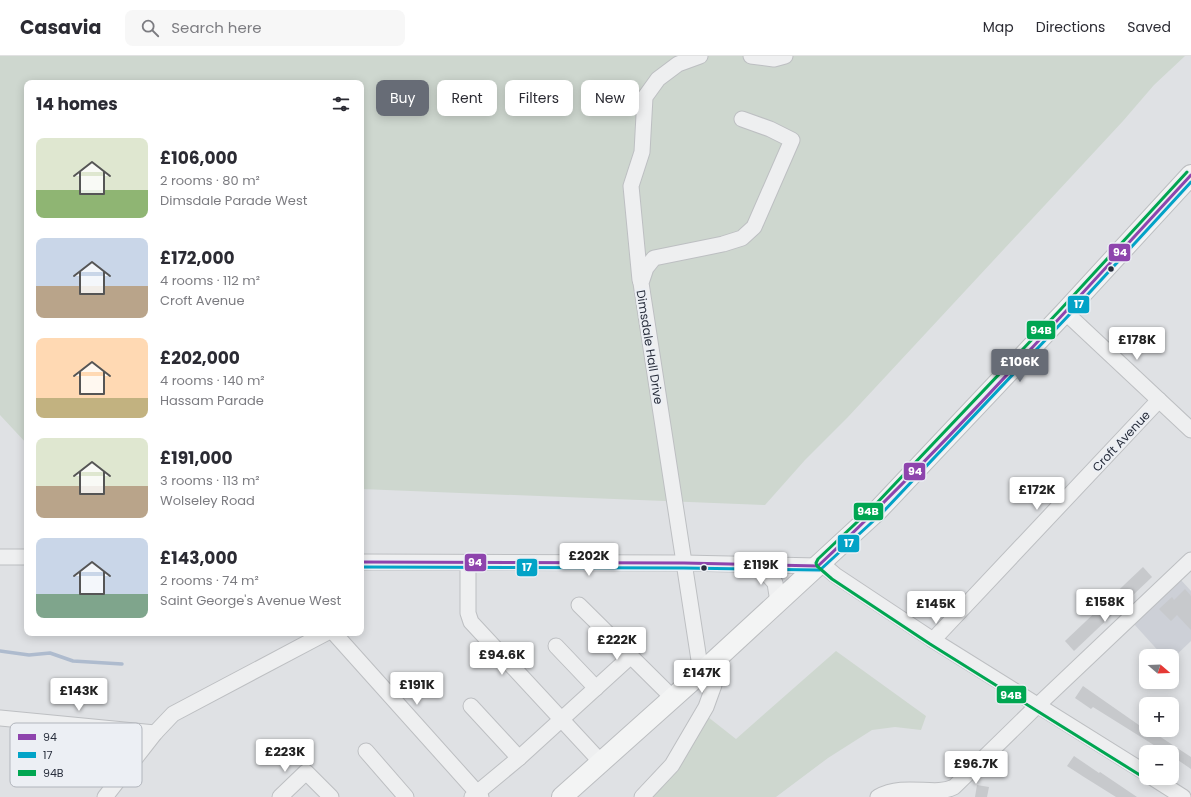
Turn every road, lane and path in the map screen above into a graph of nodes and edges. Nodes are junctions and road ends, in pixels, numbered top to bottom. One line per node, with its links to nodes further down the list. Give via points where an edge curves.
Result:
1 (700, 56): 6 (street, via 678,64 658,79 645,97 642,152 631,186)
2 (751, 56): 3 (street, via 774,59)
3 (785, 56)
4 (742, 119): 6 (street, Dimsdale Hall Drive, via 770,128 792,140 754,227 742,238 723,244 654,258 646,268)
5 (1191, 175): 7 (main road)
6 (641, 284): 14 (street, Dimsdale Hall Drive)
7 (1065, 312): 8 (street); 16 (main road, via 878,510)
8 (1160, 400): 9 (street); 22 (street, Croft Avenue)
9 (1191, 430)
10 (0, 557): 11 (street)
11 (24, 557)
12 (1191, 560): 28 (street)
13 (364, 562): 15 (street)
14 (684, 563): 15 (street); 17 (street); 25 (street, Dimsdale Hall Drive)
15 (468, 564): 31 (street, via 468,613 471,622)
16 (819, 564): 17 (street); 18 (main road); 22 (street)
17 (759, 565): 18 (street, via 775,583)
18 (778, 602): 25 (main road)
19 (579, 605): 24 (street)
20 (320, 636): 34 (street, via 173,714)
21 (337, 636): 43 (street)
22 (933, 640): 28 (street)
23 (556, 646): 26 (street)
24 (631, 656): 26 (street); 27 (street)
25 (707, 667): 27 (main road); 49 (street, Dimsdale Hall Drive, via 714,685 706,707 672,765)
26 (596, 688): 31 (street)
27 (674, 698): 38 (main road)
28 (1038, 705): 39 (street); 42 (street, via 954,787)
29 (471, 706): 37 (street)
30 (0, 718): 32 (street)
31 (562, 718): 37 (street); 38 (street)
32 (52, 723)
33 (142, 732): 34 (street)
34 (155, 733): 35 (street)
35 (142, 750)
36 (366, 751): 47 (street)
37 (519, 758): 43 (street)
38 (601, 762): 48 (main road)
39 (1139, 770)
40 (1164, 785): 51 (street)
41 (113, 787): 44 (street)
42 (951, 794): 50 (street, via 900,789)
43 (477, 795)
44 (105, 797)
45 (280, 797): 46 (street, via 306,772)
46 (331, 797)
47 (406, 797)
48 (562, 797)
49 (642, 797)
50 (878, 797)
51 (1183, 797)

